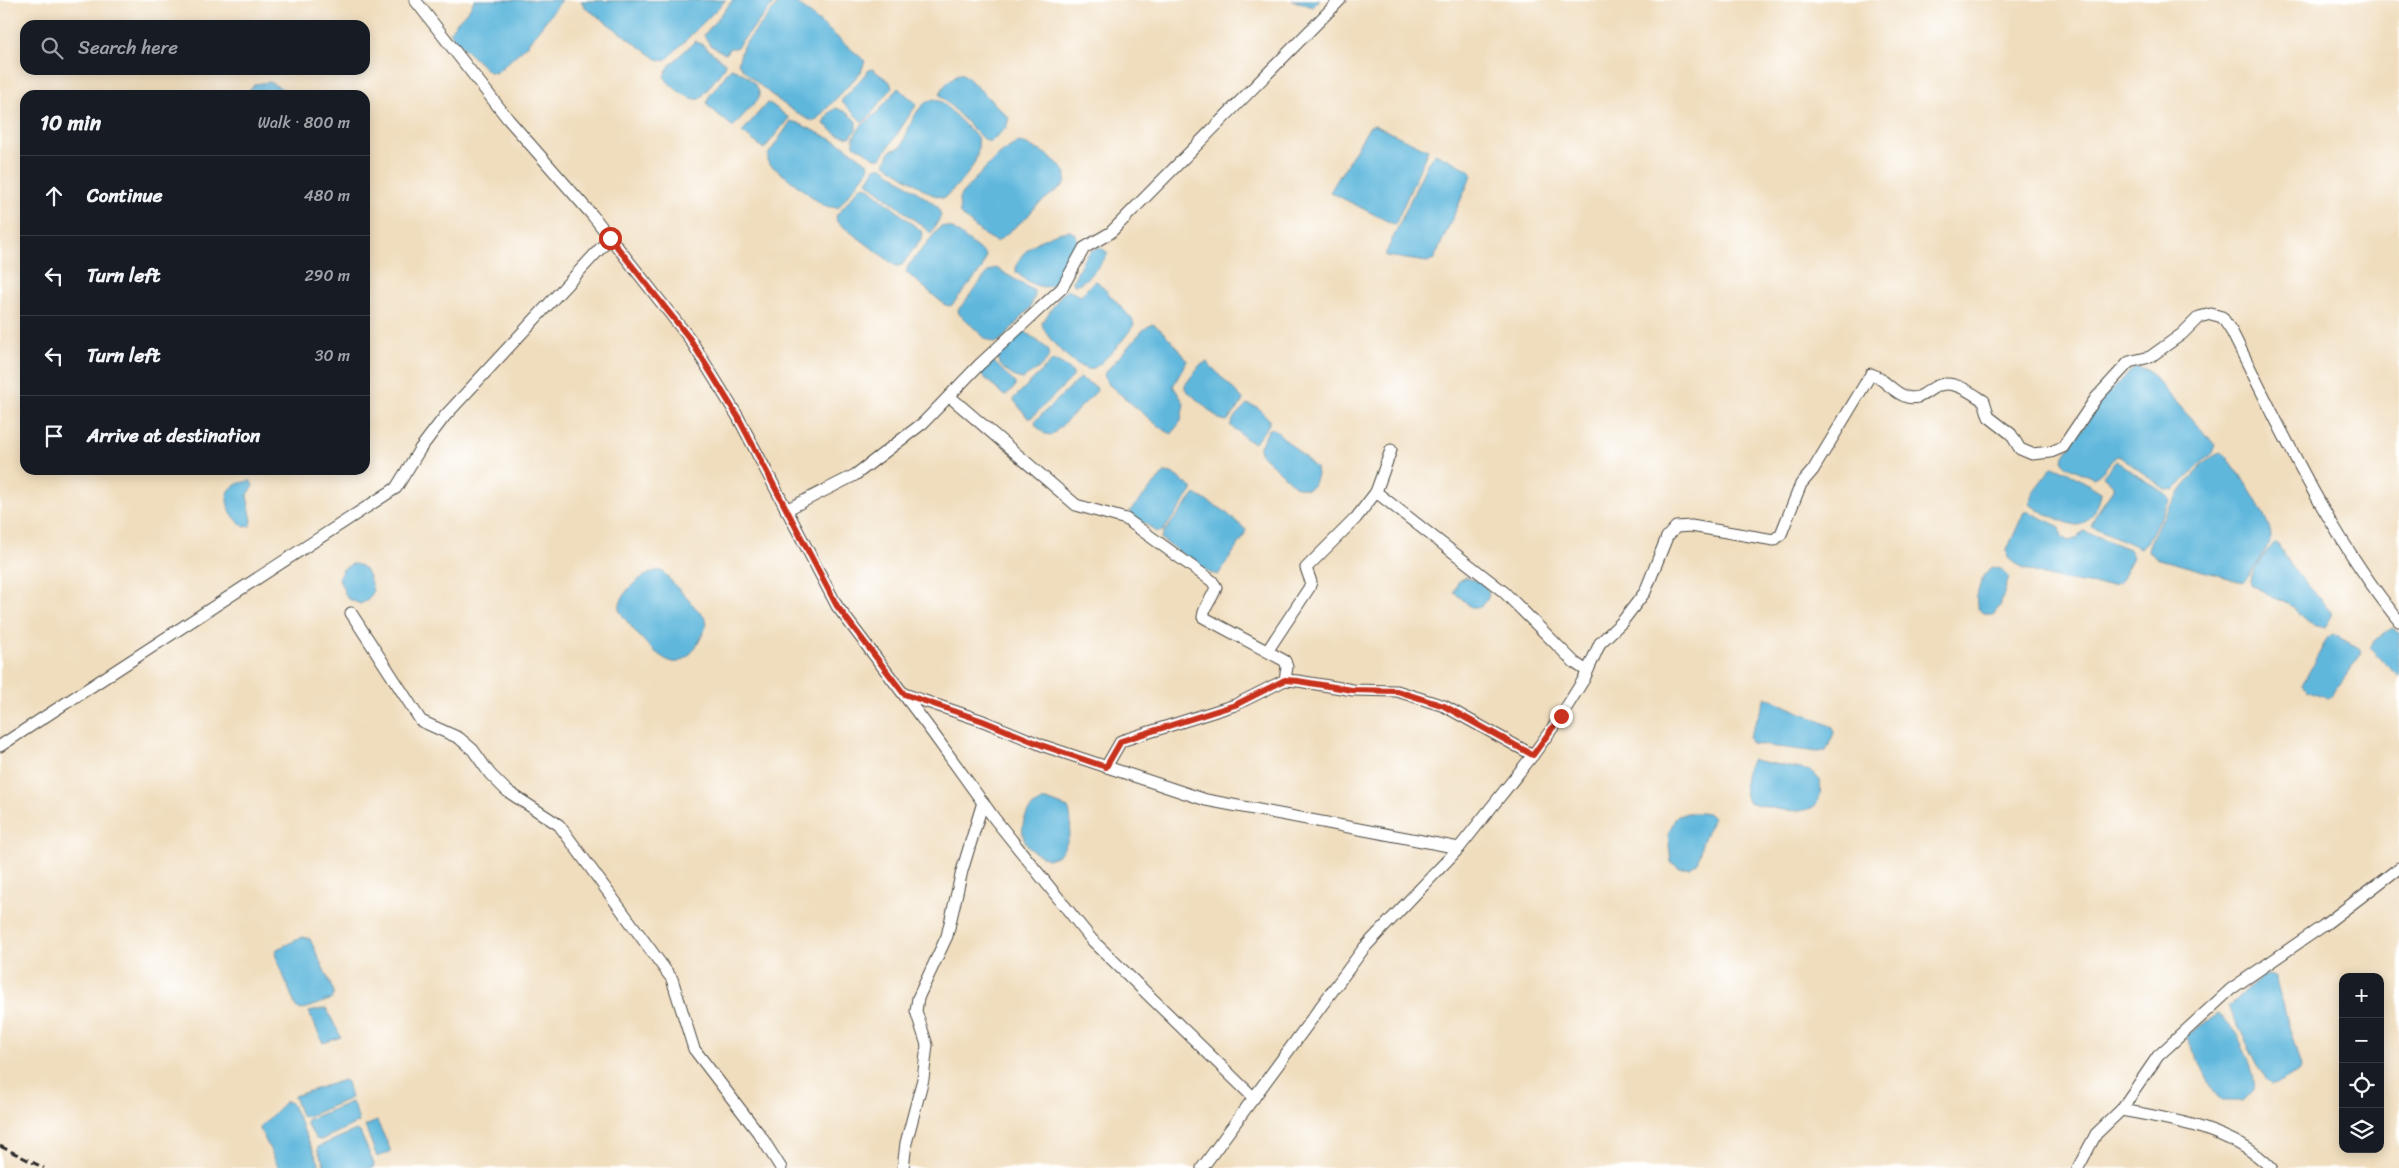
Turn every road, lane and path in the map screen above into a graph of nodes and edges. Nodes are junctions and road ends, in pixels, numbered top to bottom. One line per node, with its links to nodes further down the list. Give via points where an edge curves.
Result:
1 (415, 0): 3 (street, via 508,119)
2 (1340, 0): 4 (street, via 1110,233 1084,248 1062,288)
3 (610, 238): 7 (street, via 690,339 738,417); 14 (street, via 444,416 396,488)
4 (949, 396): 7 (street, via 923,423 855,475); 10 (street, via 1076,505 1126,519 1212,581 1216,587 1214,595 1203,617)
5 (1391, 450): 6 (street)
6 (1376, 492): 10 (street, via 1356,518 1306,568 1311,582 1309,588); 11 (street, via 1504,592)
7 (786, 510): 13 (street, via 837,606)
8 (351, 613): 22 (street, via 421,721 459,738 507,791 559,825 672,978 694,1049 760,1135)
9 (2399, 621): 11 (street, via 2372,587 2301,471 2227,323 2222,317 2211,314 2199,317 2150,357 2129,362 2096,398 2062,447 2051,452 2032,454 2020,449 2011,434 1989,417 1984,401 1963,388 1939,385 1918,398 1907,397 1871,374 1817,464 1801,484 1781,534 1774,540 1691,526 1676,527 1667,537 1645,592 1622,622 1600,643)
10 (1268, 650): 12 (street, via 1285,661)
11 (1587, 671): 15 (street)
12 (1285, 680): 15 (street, via 1352,690 1397,691 1444,706); 16 (street, via 1235,705 1121,741)
13 (904, 694): 16 (street); 17 (street)
14 (0, 746)
15 (1533, 755): 18 (street)
16 (1106, 767): 18 (street, via 1206,800)
17 (982, 802): 20 (street, via 1092,940); 23 (street, via 947,936 918,998 916,1011 927,1045 923,1079 906,1142)
18 (1459, 848): 20 (street, via 1364,948)
19 (2399, 868): 21 (street, via 2323,926 2231,989 2158,1056)
20 (1254, 1098): 24 (street)
21 (2120, 1110): 25 (street, via 2096,1134); 26 (street, via 2220,1135 2261,1157)
22 (781, 1168)
23 (903, 1168)
24 (1202, 1168)
25 (2078, 1168)
26 (2271, 1168)

